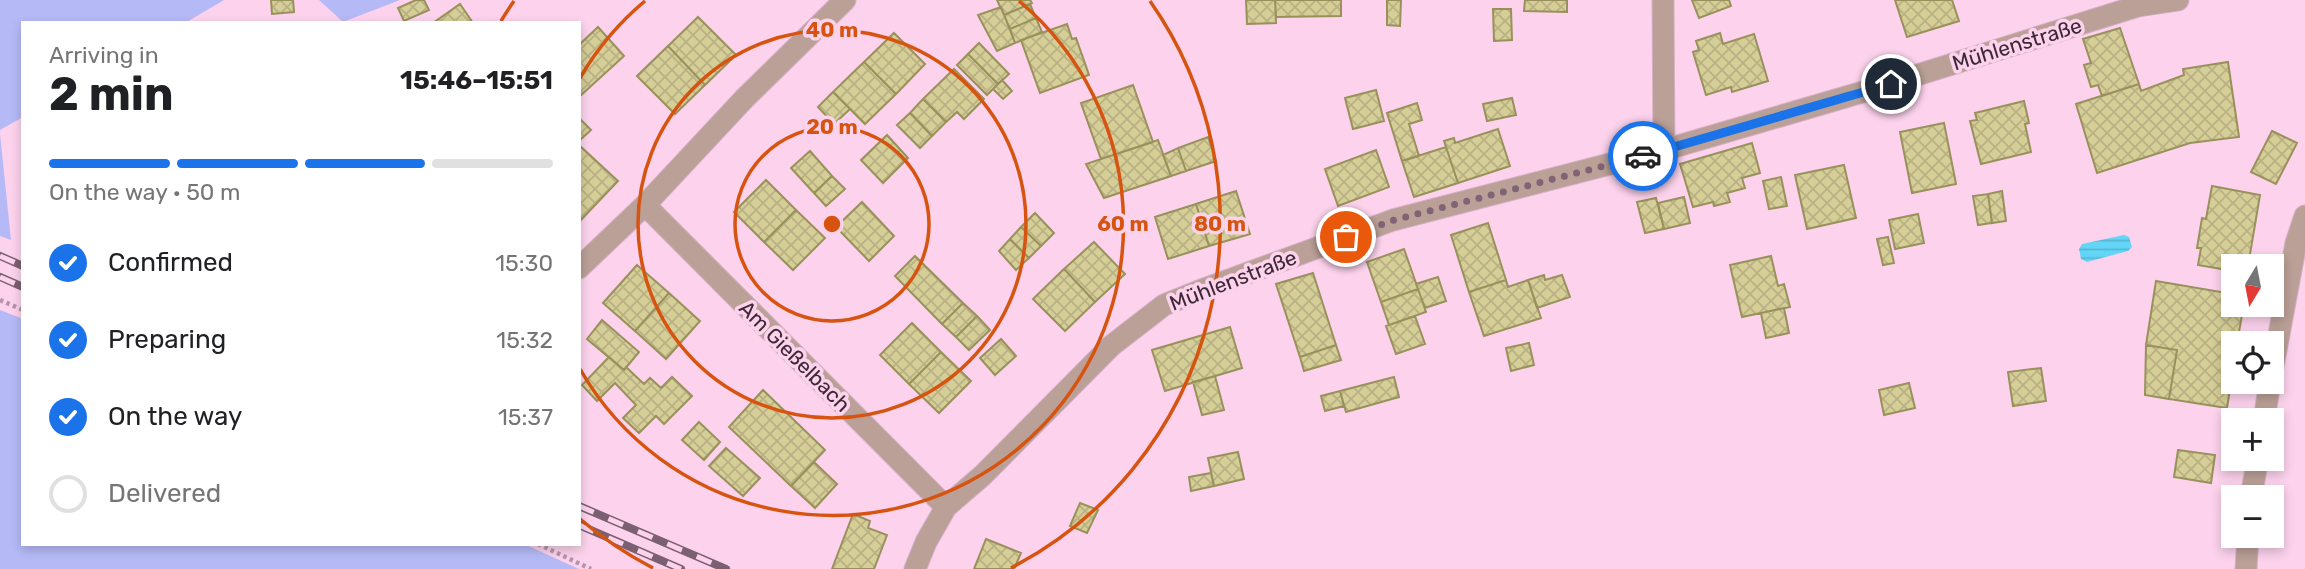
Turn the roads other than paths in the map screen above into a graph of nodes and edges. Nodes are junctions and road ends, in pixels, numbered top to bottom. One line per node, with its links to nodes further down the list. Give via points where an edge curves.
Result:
1 (845, 0): 5 (street)
2 (1663, 0): 4 (street)
3 (2178, 0): 4 (street, Mühlenstraße, via 2138,6)
4 (1664, 150): 9 (street, Mühlenstraße, via 1394,220 1164,305 1111,346)
5 (645, 205): 7 (street); 9 (street, Am Gießelbach)
6 (2305, 216): 8 (street)
7 (581, 266)
8 (2280, 331)
9 (946, 507): 11 (street, Mühlenstraße)
10 (2247, 548): 12 (street)
11 (915, 569)
12 (2246, 569)

